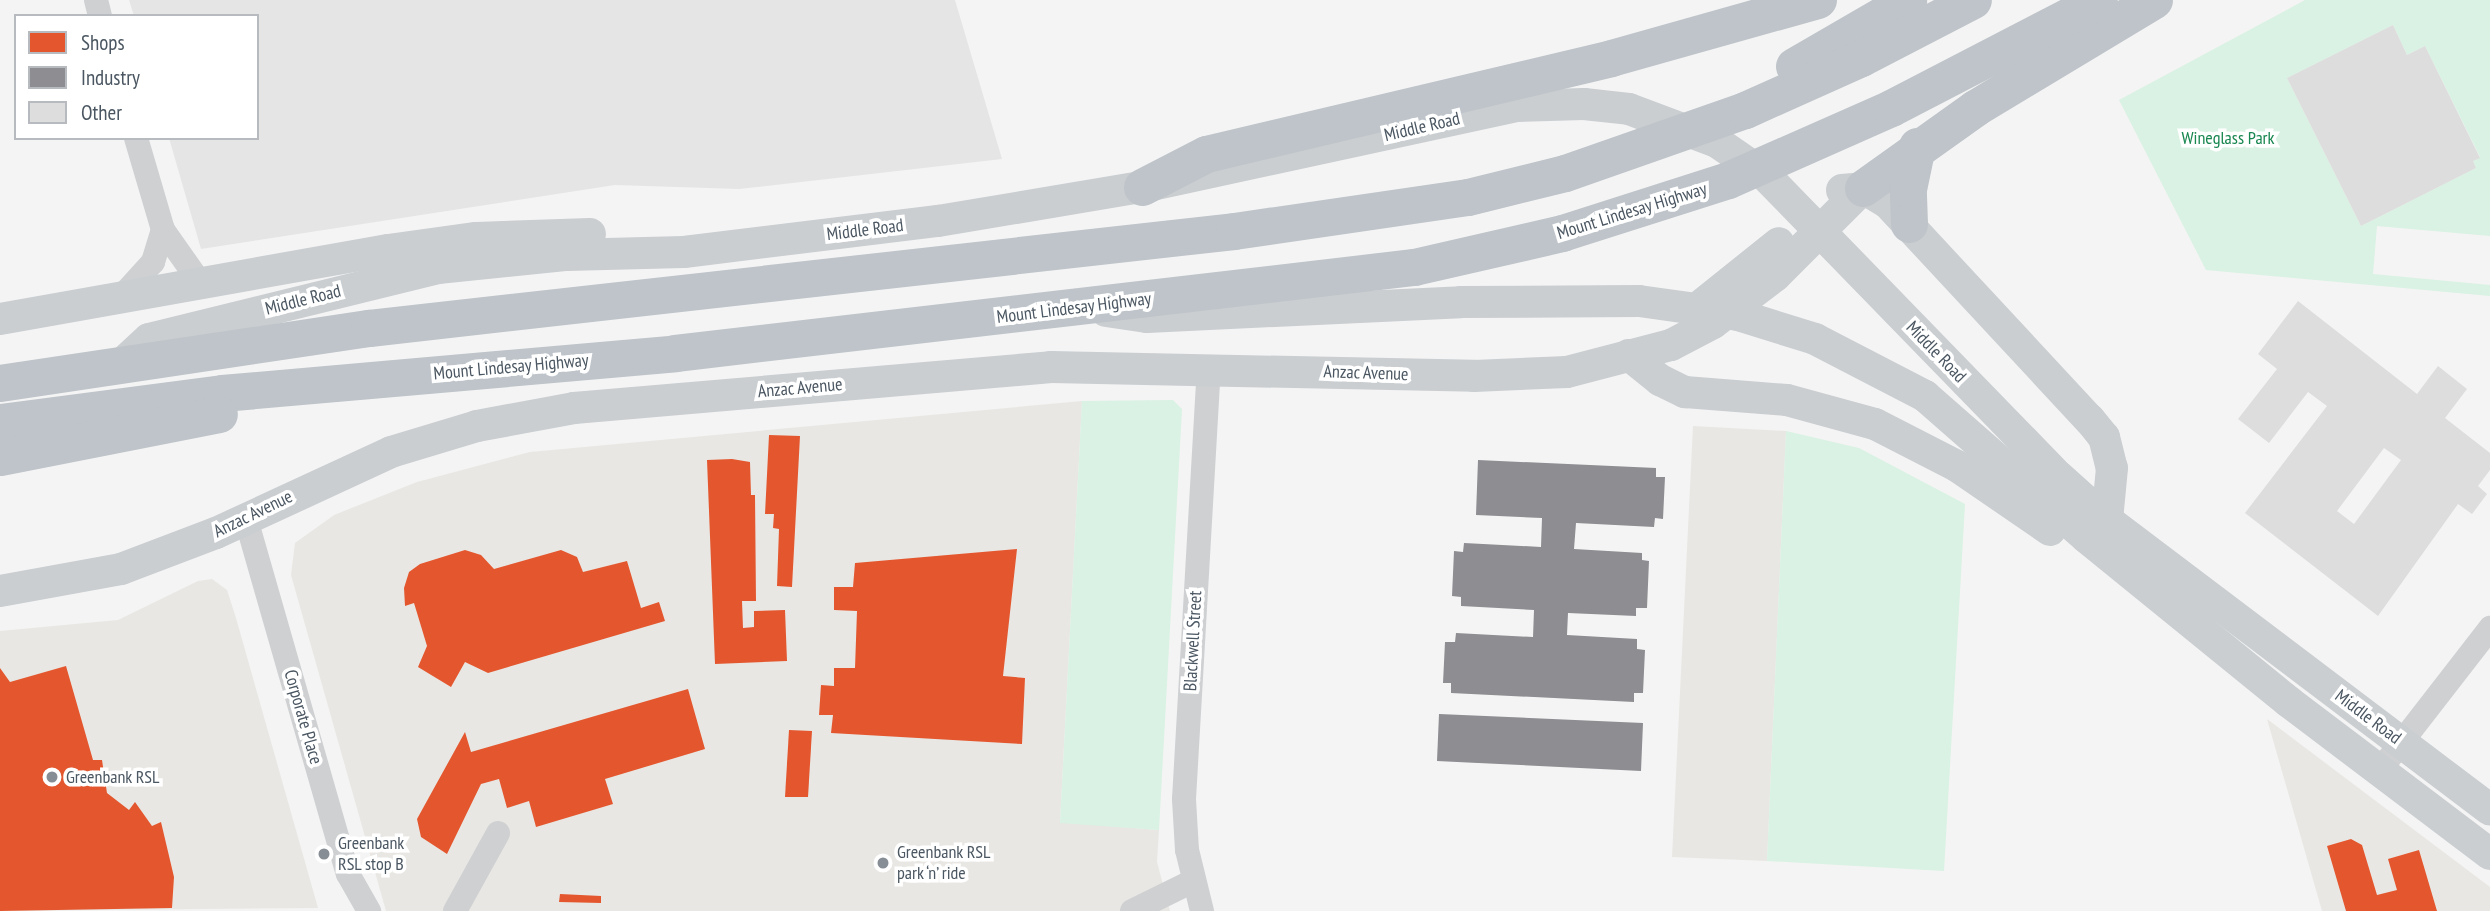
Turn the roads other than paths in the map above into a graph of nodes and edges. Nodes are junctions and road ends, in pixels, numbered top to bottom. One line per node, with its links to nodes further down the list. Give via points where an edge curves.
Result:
1 (1818, 0): 9 (highway, via 1611,58 1206,154)
2 (1908, 0): 6 (highway, via 1774,77)
3 (1973, 0): 6 (highway, via 1861,58)
4 (2099, 0): 16 (highway, Mount Lindesay Highway, via 1891,108 1799,150 1631,214 1414,267)
5 (2154, 0): 8 (highway)
6 (1745, 110): 19 (highway, via 1565,173 1389,211 369,328)
7 (137, 140): 12 (street)
8 (1917, 146): 10 (highway); 11 (highway, via 1908,189)
9 (1142, 187): 13 (main road, Middle Road, via 938,221); 26 (main road, Middle Road, via 1517,106 1584,104 1629,109 1717,142 1778,187 2049,468)
10 (1864, 188): 11 (main road); 18 (main road, Anzac Avenue, via 1839,190 1827,197 1730,284)
11 (1909, 224): 26 (main road, via 2104,438 2112,468)
12 (163, 230): 14 (street); 15 (street, via 153,262)
13 (756, 240): 14 (main road, via 684,231 477,238); 19 (main road, Middle Road, via 684,252 566,255 438,268 149,339)
14 (199, 281): 15 (main road)
15 (123, 295): 17 (main road)
16 (1082, 307): 22 (highway, Mount Lindesay Highway, via 675,353); 26 (main road, Middle Road, via 1147,317 1461,302 1639,300 1703,308 1780,327 1861,360 1925,396)
17 (0, 319)
18 (1629, 355): 20 (main road, Anzac Avenue, via 1567,372 1528,375); 26 (main road, via 1660,380 1685,392 1787,400 1875,425 1957,466 2049,529)
19 (123, 363): 21 (highway)
20 (1209, 368): 25 (main road, Anzac Avenue, via 1051,367 574,408 477,426 412,445 352,467); 34 (street, Blackwell Street, via 1184,799)
21 (0, 383)
22 (269, 388): 23 (highway, Mount Lindesay Highway); 24 (highway, via 228,412)
23 (0, 422)
24 (0, 457)
25 (246, 519): 27 (main road, Anzac Avenue, via 121,569); 35 (street, Corporate Place, via 348,874)
26 (2096, 528): 29 (main road, Middle Road); 30 (main road, Middle Road)
27 (0, 591)
28 (2490, 628): 29 (street)
29 (2399, 740): 30 (street); 31 (main road, Middle Road)
30 (2380, 770): 33 (main road, Middle Road)
31 (2490, 810)
32 (498, 833): 36 (street)
33 (2490, 854)
34 (1193, 881): 37 (street); 38 (street, Blackwell Street)
35 (369, 911)
36 (455, 911)
37 (1132, 911)
38 (1202, 911)

